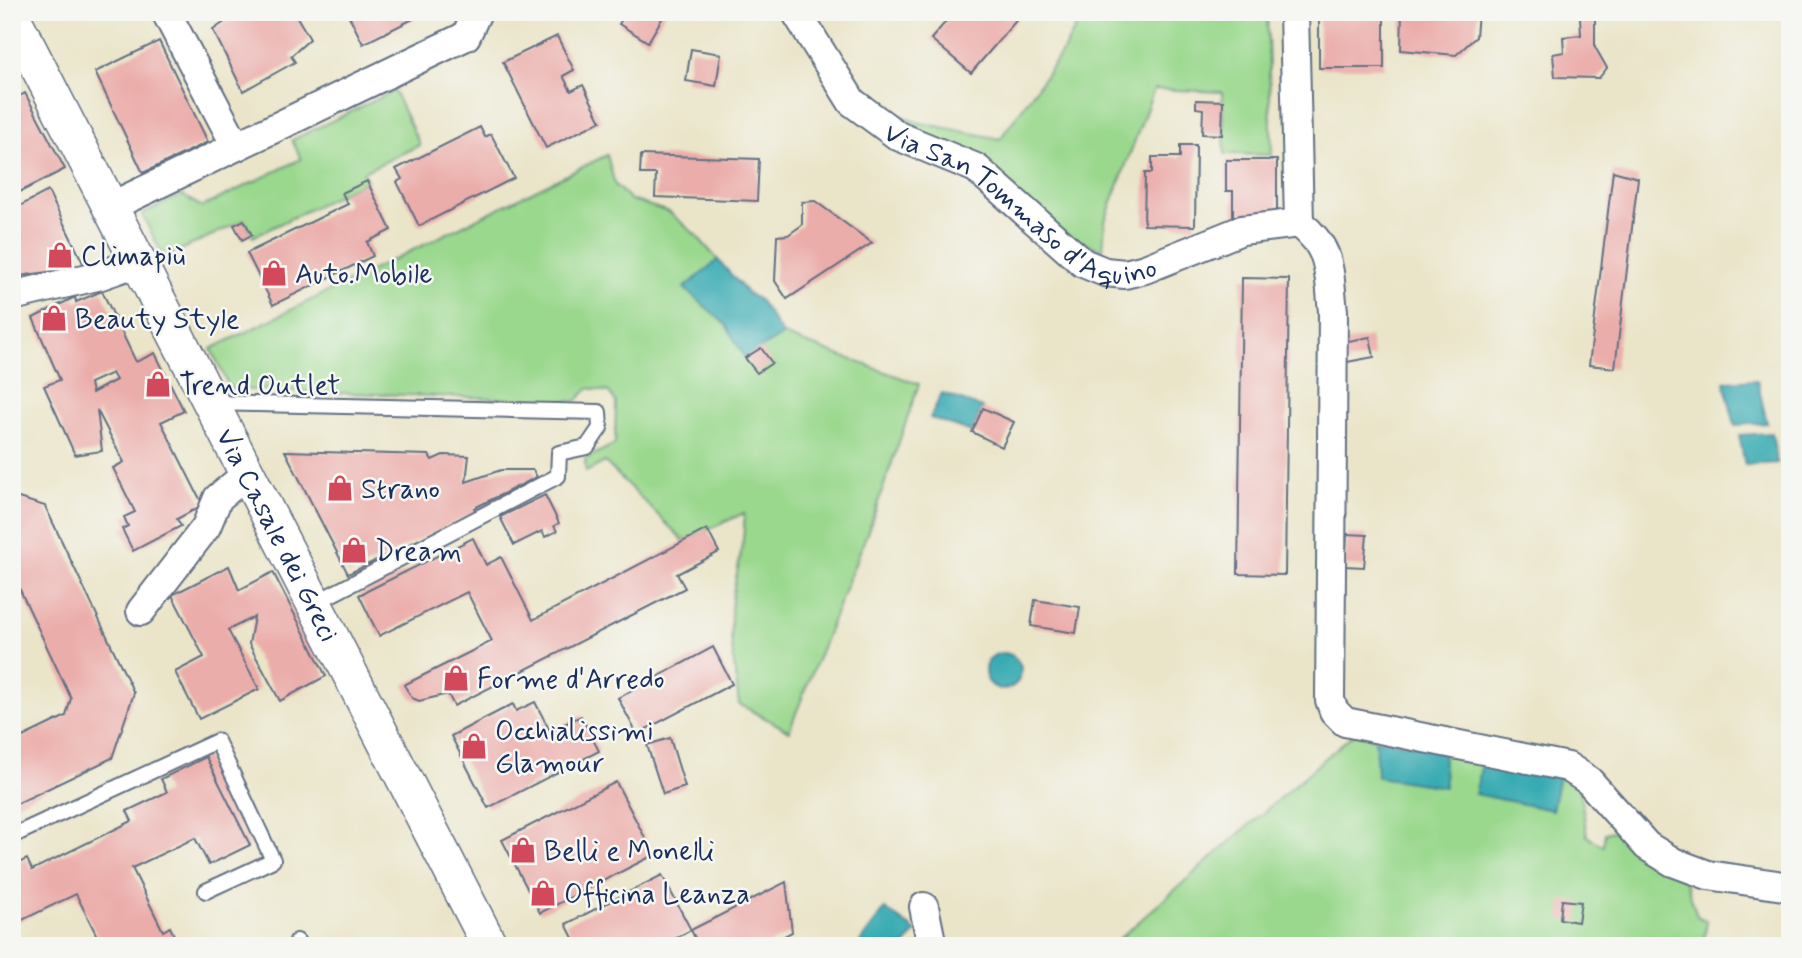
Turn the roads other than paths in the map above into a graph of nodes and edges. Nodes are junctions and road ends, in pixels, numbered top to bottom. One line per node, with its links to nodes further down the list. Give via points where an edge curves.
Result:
1 (166, 12): 7 (street)
2 (477, 12): 7 (street, via 466,36)
3 (796, 12): 9 (street, Via San Tommaso d'Aquino, via 852,102 898,136 976,168 1083,263 1125,274 1242,230)
4 (1294, 12): 9 (street)
5 (12, 16): 6 (street, Via Casale dei Greci)
6 (20, 53): 8 (street, Via Casale dei Greci)
7 (236, 146): 8 (street)
8 (110, 208): 10 (street, Via Casale dei Greci)
9 (1299, 223): 17 (street, via 1319,239 1326,255 1333,311 1330,700 1334,711 1345,722 1568,767 1589,781 1647,846 1673,862 1708,874)
10 (138, 262): 11 (street); 12 (street, Via Casale dei Greci)
11 (12, 296)
12 (210, 403): 13 (street, Via Casale dei Greci); 14 (lane, via 599,412 600,428 587,447 559,453 558,476)
13 (247, 474): 14 (street, Via Casale dei Greci); 15 (street, via 218,498 206,527)
14 (314, 604): 20 (street, Via Casale dei Greci)
15 (141, 611)
16 (12, 836): 18 (lane, via 217,741 272,860)
17 (1790, 887)
18 (206, 891)
19 (924, 907): 21 (street)
20 (490, 946)
21 (932, 946)

